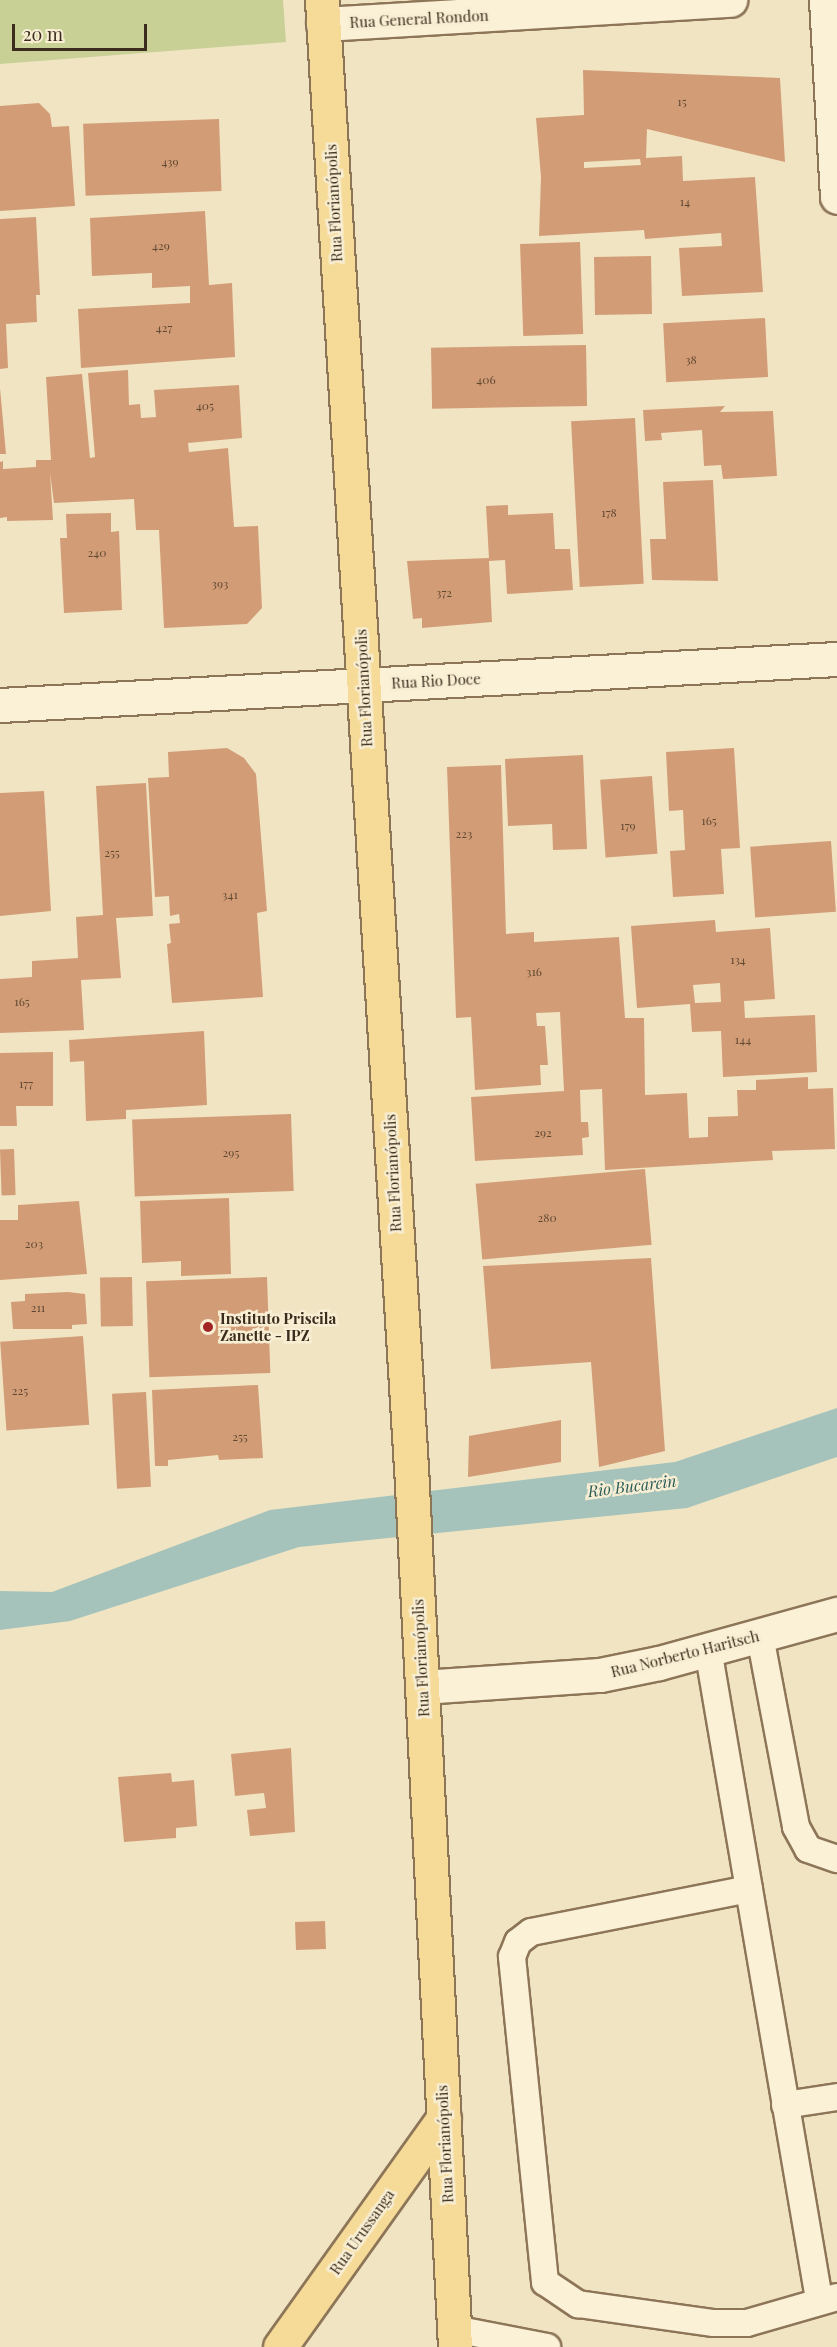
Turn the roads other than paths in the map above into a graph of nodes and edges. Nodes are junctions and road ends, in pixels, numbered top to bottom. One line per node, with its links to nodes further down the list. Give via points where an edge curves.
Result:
1 (730, 0): 3 (street, Rua General Rondon)
2 (826, 0): 5 (street)
3 (654, 2): 4 (street, Rua General Rondon)
4 (323, 12): 7 (main road, Rua Florianópolis)
5 (837, 197)
6 (837, 659): 7 (street, Rua Rio Doce)
7 (364, 685): 8 (street, Rua Rio Doce); 12 (main road, Rua Florianópolis)
8 (0, 705)
9 (837, 1614): 10 (street, Rua Norberto Haritsch)
10 (760, 1636): 11 (street, Rua Norberto Haritsch); 13 (lane, via 796,1827 808,1849)
11 (708, 1649): 12 (street, Rua Norberto Haritsch, via 600,1675); 14 (lane)
12 (422, 1687): 17 (main road, Rua Florianópolis)
13 (837, 1858)
14 (749, 1889): 16 (lane); 18 (lane, via 531,1932 518,1942 512,1957 545,2282 578,2304 714,2322 747,2323)
15 (837, 2097): 16 (lane)
16 (785, 2105): 18 (lane)
17 (444, 2117): 19 (main road, Rua Florianópolis); 20 (main road, Rua Urussanga)
18 (828, 2298)
19 (454, 2338): 21 (lane)
20 (280, 2347)
21 (547, 2347)

